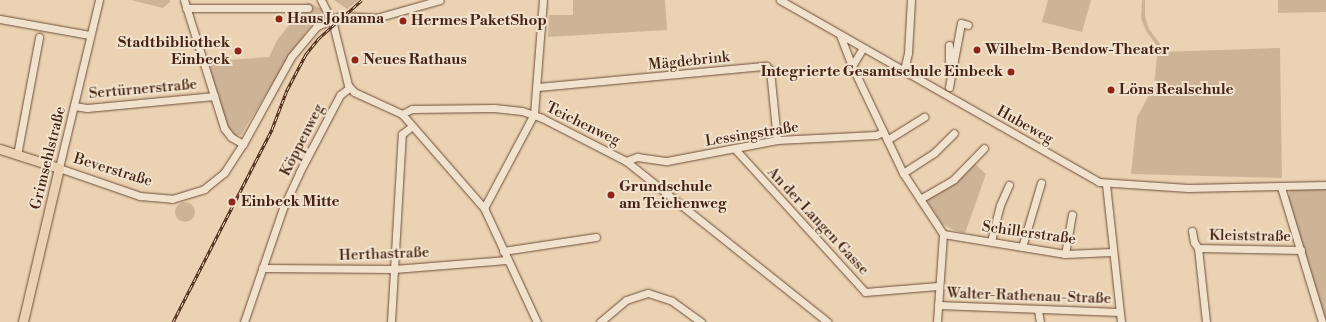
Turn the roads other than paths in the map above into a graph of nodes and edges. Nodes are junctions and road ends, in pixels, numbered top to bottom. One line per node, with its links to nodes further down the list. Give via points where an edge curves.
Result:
1 (100, 0): 13 (street, Grimsehlstraße)
2 (184, 0): 8 (street)
3 (321, 0): 11 (street)
4 (440, 0): 11 (street, via 376,18 345,16)
5 (543, 0): 21 (street)
6 (780, 0): 14 (street, Hubeweg)
7 (911, 0): 20 (street, via 908,53)
8 (186, 8): 9 (street); 23 (street)
9 (308, 8)
10 (0, 19): 13 (street)
11 (331, 19): 22 (street); 34 (street, Beverstraße, via 311,31 291,56)
12 (968, 25): 18 (street, via 961,23)
13 (90, 35): 25 (street, Grimsehlstraße)
14 (840, 35): 17 (street, Hubeweg); 19 (street)
15 (39, 37): 38 (street)
16 (949, 45): 18 (street)
17 (861, 50): 19 (street); 20 (street, Hubeweg)
18 (952, 56): 24 (street)
19 (852, 66): 30 (street)
20 (904, 70): 24 (street, Hubeweg)
21 (538, 87): 27 (street); 32 (street, Mägdebrink, via 766,66 770,70)
22 (349, 88): 26 (street); 61 (street, Köppenweg, via 340,95 299,174)
23 (214, 96): 25 (street, Sertürnerstraße, via 86,108); 34 (street, via 224,128 231,137)
24 (948, 97): 43 (street, Hubeweg)
25 (74, 106): 40 (street, Grimsehlstraße)
26 (402, 114): 27 (street, Teichenweg, via 412,110 494,108); 29 (street)
27 (534, 114): 39 (street, Teichenweg); 48 (street)
28 (924, 117): 33 (street)
29 (411, 127): 48 (street); 62 (street, via 402,134)
30 (883, 132): 32 (street, Lessingstraße, via 876,135); 33 (street)
31 (954, 133): 41 (street, via 934,153)
32 (777, 140): 37 (street, Lessingstraße)
33 (887, 140): 41 (street)
34 (244, 144): 40 (street, Beverstraße, via 224,173 215,181 194,194 172,199 140,196)
35 (984, 148): 47 (street, via 954,179)
36 (0, 149): 38 (main road, Beverstraße)
37 (735, 149): 39 (street, Lessingstraße, via 667,161 636,157); 63 (street, An der Langen Gasse, via 865,292)
38 (17, 155): 40 (main road, Beverstraße)
39 (626, 161): 73 (street, Teichenweg)
40 (59, 168): 67 (main road, Grimsehlstraße)
41 (903, 173): 47 (street)
42 (1041, 183): 54 (street)
43 (1106, 184): 46 (street, Hubeweg, via 1188,188); 58 (street)
44 (1009, 185): 53 (street, via 1000,205)
45 (1326, 185): 46 (street, Hubeweg)
46 (1281, 187): 56 (street)
47 (920, 199): 51 (street)
48 (484, 208): 57 (street)
49 (1072, 215): 59 (street)
50 (1192, 231): 55 (street)
51 (943, 234): 53 (street, Schillerstraße); 63 (street)
52 (596, 237): 57 (street)
53 (991, 241): 54 (street, Schillerstraße)
54 (1022, 247): 59 (street, Schillerstraße)
55 (1198, 248): 56 (street, Kleiststraße); 77 (street)
56 (1301, 250): 78 (street)
57 (503, 252): 60 (street)
58 (1112, 252): 59 (street, Schillerstraße); 66 (street)
59 (1065, 254)
60 (507, 260): 62 (street, Herthastraße); 70 (street)
61 (262, 268): 62 (street, Herthastraße); 68 (street, Köppenweg)
62 (394, 269): 69 (street)
63 (938, 286): 64 (street)
64 (938, 305): 65 (street, Walter-Rathenau-Straße); 74 (street)
65 (1038, 310): 66 (street, Walter-Rathenau-Straße); 75 (street)
66 (1119, 312): 76 (street)
67 (23, 322)
68 (244, 322)
69 (391, 322)
70 (537, 322)
71 (600, 322): 72 (street, via 626,300 648,293 672,301)
72 (701, 322)
73 (828, 322)
74 (937, 322)
75 (1040, 322)
76 (1121, 322)
77 (1206, 322)
78 (1322, 322)

